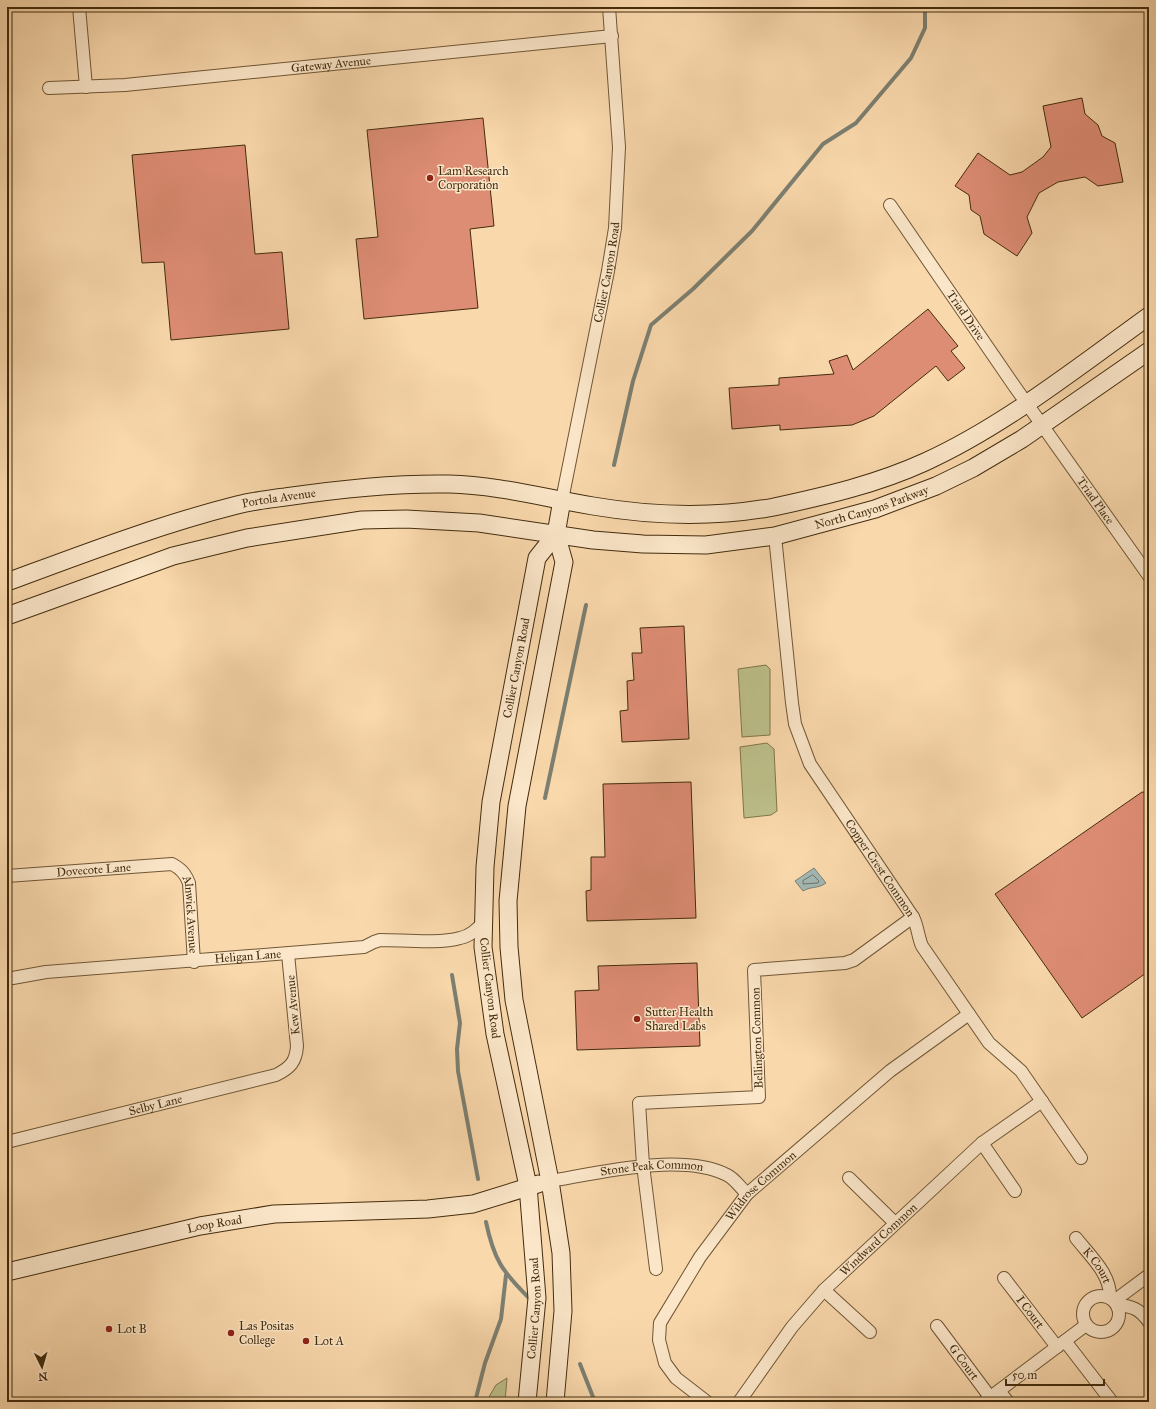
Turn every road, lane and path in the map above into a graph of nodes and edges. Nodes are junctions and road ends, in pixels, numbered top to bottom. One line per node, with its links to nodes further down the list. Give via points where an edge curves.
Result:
1 (79, 7): 4 (street)
2 (609, 7): 3 (street, Collier Canyon Road)
3 (612, 36): 4 (street, Gateway Avenue); 11 (street, Collier Canyon Road, via 619,147 614,228 608,271)
4 (86, 87): 5 (street, Gateway Avenue)
5 (49, 88)
6 (890, 205): 9 (street, Triad Drive)
7 (1149, 316): 9 (main road, North Canyons Parkway)
8 (1149, 351): 10 (main road, North Canyons Parkway)
9 (1026, 402): 10 (street, Triad Drive); 11 (main road, North Canyons Parkway, via 987,429 919,464 869,483 772,507 737,512 674,515)
10 (1042, 425): 13 (main road, North Canyons Parkway, via 973,468 936,486 875,509); 14 (street, Triad Place)
11 (562, 500): 12 (main road, Collier Canyon Road); 15 (main road, Portola Avenue, via 487,487 450,484 325,491 240,504 161,526)
12 (556, 534): 13 (main road, North Canyons Parkway, via 593,540 675,546 727,543); 16 (main road, via 450,520 362,520 247,538 173,556); 20 (main road, Collier Canyon Road, via 537,558 497,768 487,836); 32 (main road, Collier Canyon Road, via 564,562 517,806 508,901 514,1000)
13 (776, 536): 19 (street, Copper Crest Common, via 792,703 801,744 821,783)
14 (1149, 576)
15 (7, 582)
16 (7, 616)
17 (180, 868): 18 (street, Dovecote Lane, via 163,863); 22 (street, Alnwick Avenue, via 189,883)
18 (7, 876)
19 (913, 917): 24 (street, Copper Crest Common, via 922,946); 30 (street, Bellington Common, via 854,960 845,963 754,970 758,1097 639,1103)
20 (483, 923): 21 (street, Heligan Lane, via 474,932 450,940 380,940 364,947); 33 (main road, Collier Canyon Road, via 489,1002)
21 (288, 954): 22 (street, Heligan Lane); 25 (street, Kew Avenue)
22 (194, 962): 23 (street, Heligan Lane, via 46,972)
23 (7, 979)
24 (969, 1014): 26 (street, Copper Crest Common, via 990,1043 1021,1071); 35 (street, Wildrose Common, via 890,1071)
25 (296, 1057): 27 (street, Selby Lane, via 288,1069 276,1075)
26 (1042, 1101): 28 (street, Windward Common); 29 (street, Copper Crest Common)
27 (7, 1142)
28 (982, 1143): 34 (street); 36 (street, Windward Common)
29 (1081, 1158)
30 (643, 1165): 32 (street, Stone Peak Common); 35 (street, Stone Peak Common, via 701,1166 728,1175); 38 (street)
31 (849, 1178): 36 (street)
32 (550, 1181): 33 (main road, Loop Road); 51 (main road, Collier Canyon Road, via 562,1253 563,1311)
33 (528, 1186): 39 (main road, Loop Road, via 473,1204 428,1209 274,1214 200,1226); 50 (main road, Collier Canyon Road, via 537,1298)
34 (1015, 1191)
35 (747, 1194): 52 (street, Wildrose Common, via 700,1257 660,1323 659,1340 665,1363 676,1378)
36 (895, 1223): 42 (street, Windward Common)
37 (1076, 1238): 43 (street, K Court, via 1107,1278)
38 (656, 1269)
39 (7, 1272)
40 (1149, 1275): 43 (street)
41 (1004, 1278): 48 (street, I Court)
42 (824, 1290): 47 (street); 53 (street, Windward Common, via 792,1327)
43 (1114, 1301): 44 (street, via 1133,1306 1143,1313); 45 (street, via 1104,1295 1090,1299 1083,1311); 45 (street, via 1119,1316 1112,1329 1098,1332)
44 (1149, 1322)
45 (1086, 1325): 48 (street)
46 (938, 1326): 49 (street, G Court)
47 (870, 1332)
48 (1061, 1344): 49 (street); 55 (street, I Court)
49 (991, 1397): 54 (street, G Court)
50 (528, 1402)
51 (555, 1402)
52 (707, 1402)
53 (739, 1402)
54 (1008, 1402)
55 (1112, 1402)

